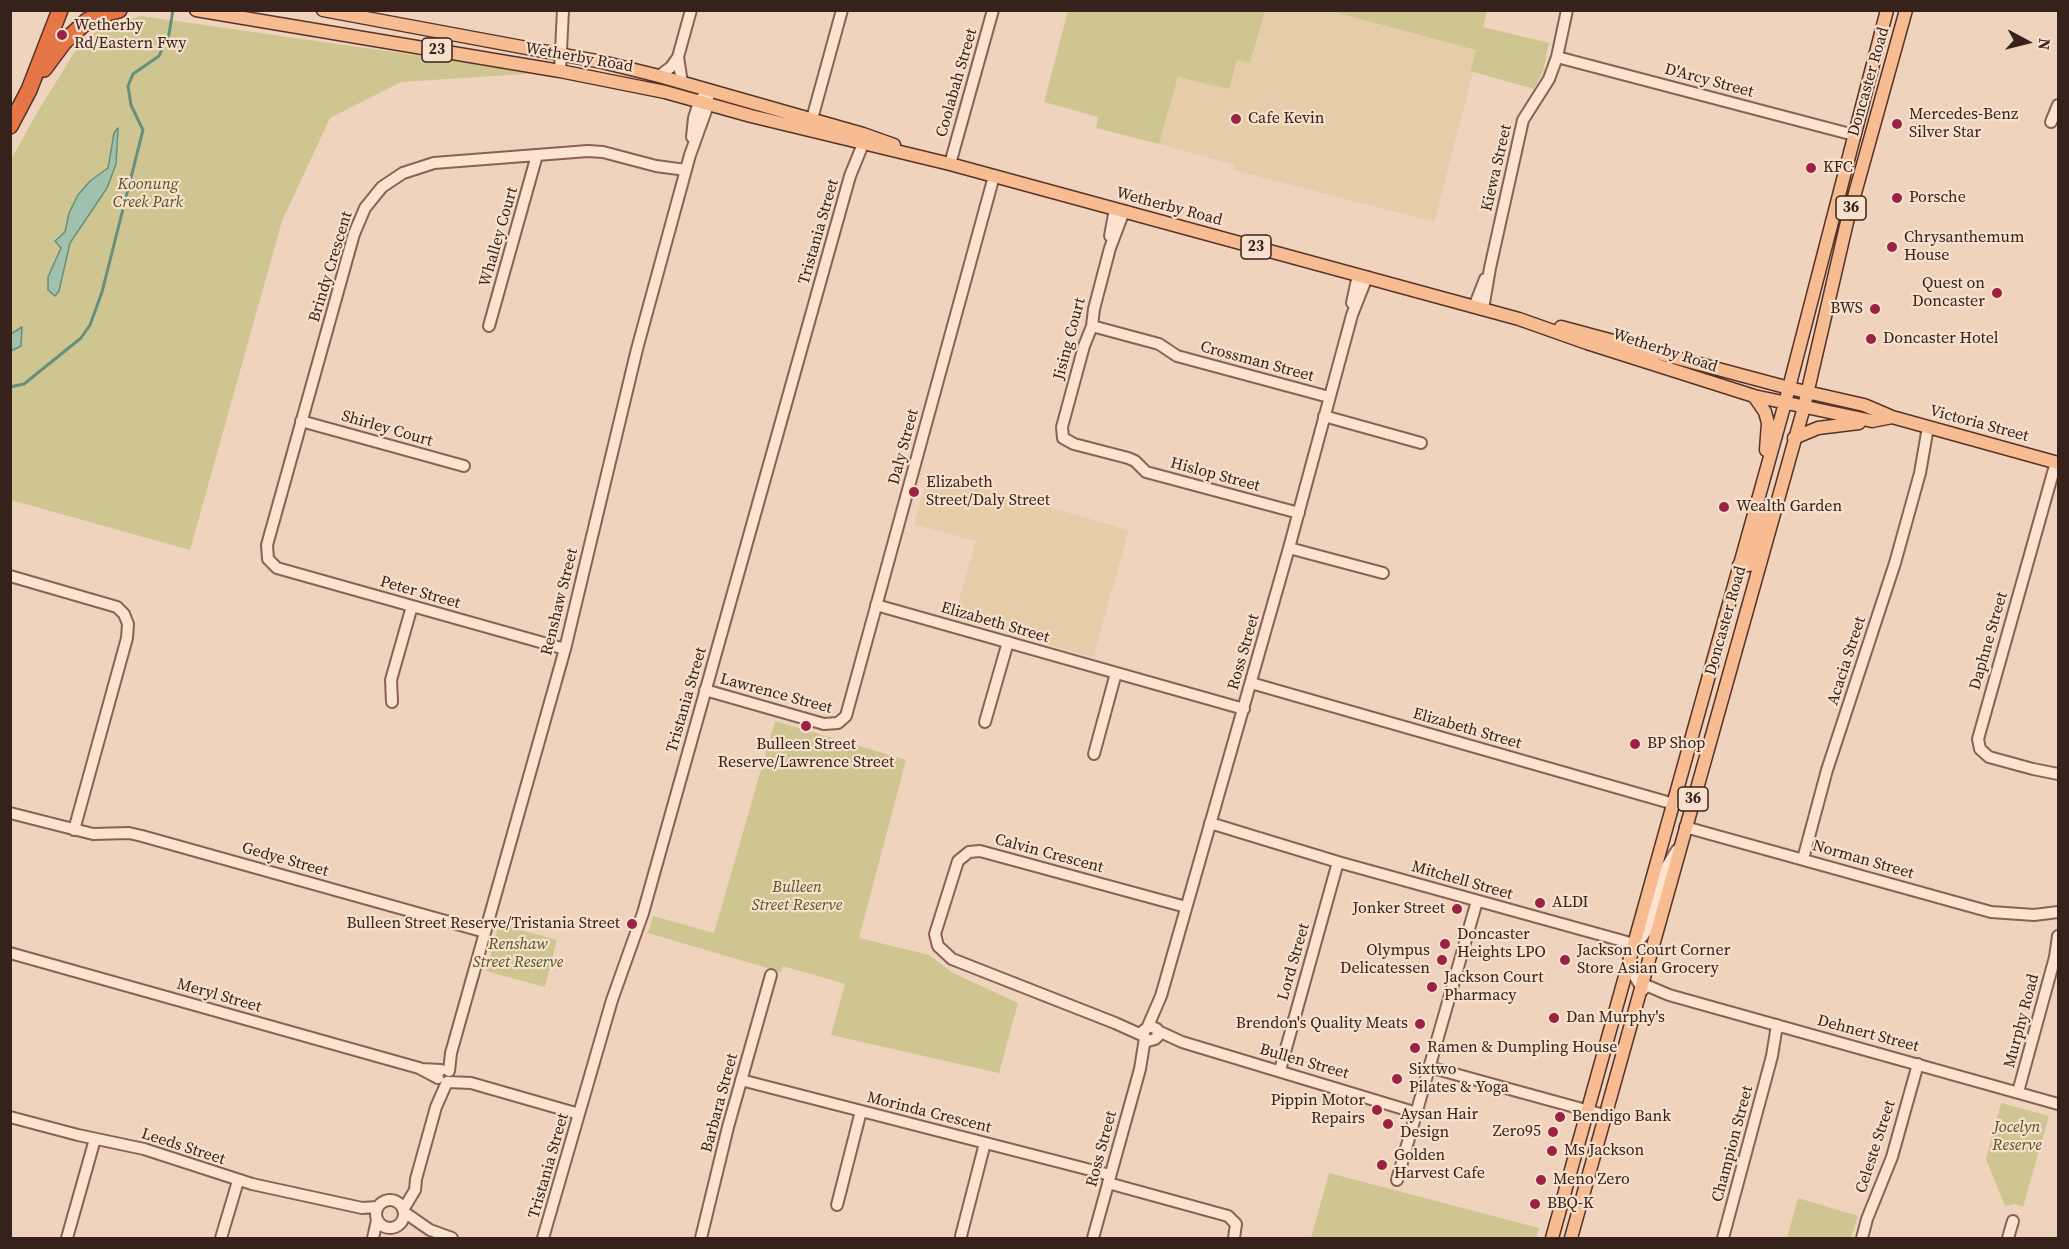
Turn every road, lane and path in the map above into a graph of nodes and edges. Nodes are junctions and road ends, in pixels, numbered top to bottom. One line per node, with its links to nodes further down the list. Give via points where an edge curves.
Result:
1 (60, 10): 18 (highway)
2 (119, 10): 18 (highway, via 99,15 78,28 51,57)
3 (323, 10): 12 (main road, Wetherby Road / 23)
4 (563, 10): 12 (street)
5 (690, 10): 13 (street)
6 (842, 10): 23 (street)
7 (993, 10): 28 (street, Coolabah Street)
8 (1567, 10): 14 (street, Kiewa Street)
9 (1887, 10): 25 (main road, Doncaster Road / 36)
10 (1906, 10): 33 (main road, Doncaster Road / 36)
11 (202, 11): 15 (main road, Wetherby Road / 23)
12 (561, 53): 15 (street); 16 (main road, Wetherby Road / 23)
13 (678, 57): 16 (street); 17 (street)
14 (1557, 57): 25 (street, D'Arcy Street); 35 (street, Kiewa Street, via 1549,79 1523,120)
15 (560, 70): 20 (main road, Wetherby Road / 23)
16 (659, 76): 17 (main road, Wetherby Road / 23)
17 (682, 83): 19 (main road, Wetherby Road / 23)
18 (29, 90): 24 (highway)
19 (708, 90): 20 (street, Renshaw Street); 23 (main road, Wetherby Road / 23)
20 (704, 104): 23 (main road, Wetherby Road / 23); 29 (street, Renshaw Street)
21 (2058, 109): 22 (street)
22 (2051, 122)
23 (811, 125): 26 (main road, Wetherby Road / 23)
24 (10, 126)
25 (1854, 135): 32 (main road, Doncaster Road / 36)
26 (861, 140): 28 (main road, Wetherby Road / 23); 70 (street, Tristania Street)
27 (537, 155): 29 (street, Brindy Crescent, via 597,151); 37 (street, Whalley Court); 47 (street, Brindy Crescent, via 434,163 396,177 375,193 354,234)
28 (950, 164): 30 (main road, Wetherby Road / 23)
29 (685, 174): 67 (street, Renshaw Street, via 632,367)
30 (994, 176): 31 (main road, Wetherby Road / 23); 63 (street, Daly Street)
31 (1120, 210): 34 (main road, Wetherby Road / 23); 38 (street, Jising Court)
32 (1831, 221): 33 (main road); 39 (main road, Doncaster Road / 36)
33 (1847, 225): 40 (main road, Doncaster Road / 36)
34 (1362, 276): 35 (main road, Wetherby Road / 23); 42 (street, Ross Street)
35 (1479, 308): 36 (main road, Wetherby Road / 23)
36 (1519, 319): 39 (main road, Wetherby Road / 23, via 1589,333); 41 (main road, Wetherby Road / 23)
37 (489, 326)
38 (1092, 326): 42 (street, Crossman Street, via 1159,344 1177,356); 50 (street, Jising Court, via 1062,427)
39 (1789, 387): 40 (main road, Wetherby Road / 23); 43 (main road, Doncaster Road / 36)
40 (1807, 392): 44 (main road, Doncaster Road / 36); 46 (main road, Victoria Street, via 1864,405)
41 (1754, 396): 43 (main road, Wetherby Road / 23); 55 (main road, via 1766,412 1768,423)
42 (1329, 397): 45 (street, Ross Street)
43 (1785, 403): 44 (main road, Wetherby Road / 23); 55 (main road, Doncaster Road / 36)
44 (1804, 407): 48 (main road, Victoria Street); 51 (main road, Doncaster Road / 36)
45 (1324, 416): 52 (street); 57 (street, Ross Street)
46 (1892, 417): 48 (main road, Victoria Street); 49 (main road, Victoria Street)
47 (301, 421): 54 (street, Shirley Court); 59 (street, Brindy Crescent, via 267,545)
48 (1872, 421): 51 (main road, via 1818,428)
49 (1932, 428): 53 (main road, Victoria Street); 84 (street, Acacia Street, via 1895,563 1827,770)
50 (1063, 438): 57 (street, Hislop Street, via 1128,458 1146,472)
51 (1794, 438): 56 (main road, Doncaster Road / 36)
52 (1421, 443)
53 (2057, 462): 77 (street, Daphne Street, via 1978,739 1980,750 1989,757)
54 (464, 466)
55 (1764, 472): 60 (main road, Doncaster Road / 36)
56 (1776, 502): 60 (main road, via 1764,517 1749,565); 65 (main road, Doncaster Road / 36)
57 (1299, 513): 58 (street, Ross Street)
58 (1289, 548): 61 (street); 69 (street, Ross Street)
59 (270, 562): 64 (street, Peter Street, via 283,570)
60 (1738, 565): 73 (main road, Doncaster Road / 36)
61 (1383, 573)
62 (10, 576): 82 (street, via 117,607 128,624)
63 (876, 605): 66 (street, Elizabeth Street); 75 (street, Daly Street, via 848,710)
64 (412, 606): 67 (street, Peter Street); 71 (street, via 392,680)
65 (1739, 633): 73 (main road, via 1732,632 1727,637 1713,686); 81 (main road, Doncaster Road / 36)
66 (1008, 642): 68 (street, Elizabeth Street); 74 (street)
67 (565, 649): 91 (street, Renshaw Street)
68 (1116, 673): 72 (street, Elizabeth Street); 76 (street)
69 (1251, 683): 72 (street, Ross Street); 78 (street, Elizabeth Street)
70 (705, 690): 75 (street, Lawrence Street, via 824,724); 112 (street, Tristania Street, via 643,913 612,1000)
71 (392, 702)
72 (1244, 709): 80 (street, Ross Street)
73 (1697, 718): 78 (main road, Doncaster Road / 36)
74 (985, 722)
75 (838, 723)
76 (1094, 754)
77 (2058, 774)
78 (1674, 804): 93 (main road, Doncaster Road / 36)
79 (10, 813): 82 (street, Gedye Street)
80 (1210, 823): 85 (street, Mitchell Street); 87 (street, Ross Street)
81 (1685, 827): 83 (main road, Doncaster Road / 36); 84 (street, Norman Street)
82 (74, 830): 91 (street, Gedye Street, via 99,835 136,834)
83 (1680, 844): 93 (street, via 1664,871 1648,927); 99 (main road, Doncaster Road / 36)
84 (1803, 859): 89 (street, Norman Street, via 1991,912)
85 (1338, 862): 86 (street, Mitchell Street); 104 (street, Lord Street)
86 (1478, 901): 93 (street, Mitchell Street); 103 (street)
87 (1186, 907): 94 (street, Calvin Crescent, via 980,851 969,852 958,861 935,934); 101 (street, Ross Street)
88 (2058, 912): 89 (street, Norman Street)
89 (2034, 915): 90 (street, Norman Street)
90 (2058, 918)
91 (485, 932): 105 (street, Renshaw Street)
92 (2058, 936): 97 (street, Murphy Road)
93 (1634, 944): 96 (main road, Doncaster Road / 36)
94 (938, 946): 101 (street, Bullen Street, via 952,959 1115,1023)
95 (10, 953): 105 (street, Meryl Street)
96 (1629, 959): 99 (street); 110 (main road, Doncaster Road / 36)
97 (2057, 960): 107 (street, Murphy Road)
98 (771, 975): 106 (street, Barbara Street)
99 (1641, 985): 100 (street, Dehnert Street, via 1649,993); 113 (main road, Doncaster Road / 36)
100 (1780, 1026): 102 (street, Dehnert Street); 141 (street, Champion Street)
101 (1151, 1033): 104 (street, Bullen Street); 118 (street, Ross Street)
102 (1918, 1064): 107 (street, Dehnert Street); 142 (street, Celeste Street, via 1892,1157)
103 (1429, 1067): 110 (street); 111 (street)
104 (1280, 1070): 111 (street, Bullen Street)
105 (444, 1076): 112 (street); 117 (street, Renshaw Street)
106 (741, 1080): 109 (street, Morinda Crescent); 136 (street, Barbara Street)
107 (2018, 1092): 108 (street, Dehnert Street)
108 (2058, 1104)
109 (861, 1111): 116 (street, Morinda Crescent); 122 (street)
110 (1587, 1111): 113 (street); 139 (main road, Doncaster Road / 36)
111 (1417, 1113): 119 (street)
112 (579, 1114): 129 (street, Tristania Street)
113 (1604, 1115): 140 (main road, Doncaster Road / 36)
114 (10, 1117): 115 (street, Leeds Street)
115 (95, 1139): 120 (street, Leeds Street, via 144,1149); 131 (street)
116 (984, 1143): 118 (street, Morinda Crescent); 130 (street)
117 (416, 1179): 121 (street, Renshaw Street); 123 (street, Renshaw Street)
118 (1109, 1179): 137 (street, Ross Street); 138 (street, Morinda Crescent, via 1228,1216 1236,1224)
119 (1397, 1180)
120 (238, 1181): 124 (street, Leeds Street, via 362,1208); 132 (street)
121 (396, 1201): 123 (street); 124 (street, via 383,1201)
122 (837, 1205)
123 (404, 1211): 126 (street); 128 (street)
124 (377, 1215): 127 (street); 133 (street)
125 (2013, 1221): 143 (street)
126 (399, 1224): 127 (street); 128 (street)
127 (388, 1228): 134 (street)
128 (430, 1230): 135 (street)
129 (545, 1236)
130 (961, 1236)
131 (67, 1239)
132 (222, 1239)
133 (373, 1239)
134 (379, 1239)
135 (452, 1239)
136 (701, 1239)
137 (1093, 1239)
138 (1234, 1239)
139 (1552, 1239)
140 (1571, 1239)
141 (1723, 1239)
142 (1862, 1239)
143 (2008, 1239)

